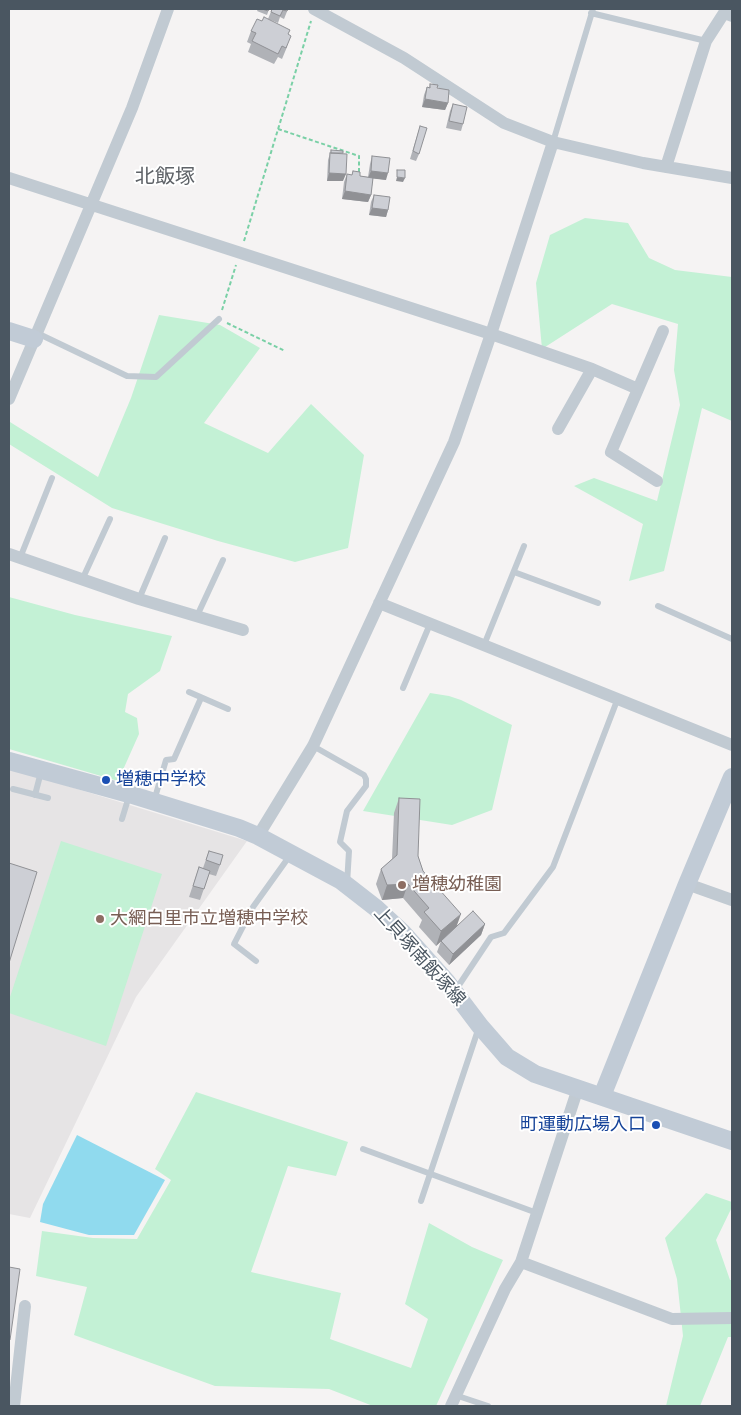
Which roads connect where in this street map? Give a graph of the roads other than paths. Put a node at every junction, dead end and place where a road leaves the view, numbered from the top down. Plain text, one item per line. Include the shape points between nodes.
1 (168, 9) edge
2 (314, 9) edge
3 (592, 11) edge
4 (732, 16) edge
5 (706, 41) junction
6 (553, 142) junction
7 (666, 167) junction
8 (9, 178) edge
9 (732, 178) edge
10 (92, 205) junction
11 (220, 319) road end
12 (9, 330) edge
13 (663, 331) dead end
14 (491, 334) junction
15 (36, 336) junction
16 (592, 369) junction
17 (638, 390) junction
18 (9, 399) edge
19 (558, 428) dead end
20 (52, 478) dead end
21 (658, 481) dead end
22 (110, 519) dead end
23 (165, 538) dead end
24 (524, 546) dead end
25 (14, 556) edge
26 (223, 560) dead end
27 (514, 572) junction
28 (82, 580) junction
29 (139, 599) junction
30 (379, 603) junction
31 (598, 603) dead end
32 (658, 606) dead end
33 (197, 616) junction
34 (430, 624) junction
35 (243, 630) dead end
36 (732, 639) edge
37 (484, 645) junction
38 (403, 688) dead end
39 (189, 692) dead end
40 (201, 698) junction
41 (618, 698) junction
42 (228, 708) dead end
43 (732, 745) edge
44 (313, 746) junction
45 (9, 761) edge
46 (42, 770) junction
47 (732, 777) edge
48 (13, 789) dead end
49 (129, 794) junction
50 (35, 795) junction
51 (48, 798) dead end
52 (154, 802) junction
53 (122, 819) dead end
54 (258, 836) junction
55 (291, 854) junction
56 (687, 884) junction
57 (347, 885) junction
58 (732, 900) edge
59 (256, 961) dead end
60 (454, 992) junction
61 (480, 1026) junction
62 (578, 1088) junction
63 (602, 1096) junction
64 (732, 1141) edge
65 (363, 1149) dead end
66 (430, 1173) junction
67 (421, 1201) dead end
68 (537, 1213) junction
69 (521, 1262) junction
70 (25, 1306) dead end
71 (732, 1318) edge
72 (453, 1401) edge
73 (14, 1406) edge
74 (488, 1406) edge

1 - 10 street
2 - 6 street via 404,58 504,123
3 - 5 lane
3 - 6 lane
4 - 5 street via 724,13
5 - 7 street
6 - 7 street
6 - 14 street
7 - 9 street
8 - 10 street
10 - 14 street
10 - 15 street
11 - 15 lane via 156,377 127,376
12 - 15 street
13 - 17 street
14 - 16 street
14 - 30 street via 454,442
15 - 18 street
16 - 17 street
16 - 19 street
17 - 21 street via 611,452
20 - 25 lane
22 - 28 lane
23 - 29 lane
24 - 27 lane
25 - 28 street
26 - 33 lane
27 - 31 lane
27 - 37 lane
28 - 29 street
29 - 33 street
30 - 34 street
30 - 44 street
32 - 36 lane
33 - 35 street
34 - 37 street
34 - 38 lane
37 - 41 street
39 - 40 lane
40 - 42 lane
40 - 52 lane via 174,760 166,760
41 - 43 street
41 - 60 lane via 553,866 504,933 490,937
44 - 54 street
44 - 57 lane via 366,779 366,786 347,811 340,842 349,851
45 - 46 street, 上貝塚南飯塚線
46 - 49 street, 上貝塚南飯塚線
46 - 50 lane
47 - 56 street
48 - 50 lane
49 - 52 street, 上貝塚南飯塚線
49 - 53 lane
50 - 51 lane
52 - 54 street, 上貝塚南飯塚線
54 - 55 street, 上貝塚南飯塚線
55 - 57 street, 上貝塚南飯塚線
55 - 59 lane via 253,907 234,944
56 - 58 street
56 - 63 street
57 - 60 street, 上貝塚南飯塚線 via 402,932
60 - 61 street, 上貝塚南飯塚線
61 - 62 street, 上貝塚南飯塚線 via 508,1056 535,1074
61 - 66 lane
62 - 63 street, 上貝塚南飯塚線
62 - 68 street
63 - 64 street, 上貝塚南飯塚線
65 - 66 lane
66 - 67 lane
66 - 68 lane
68 - 69 street
69 - 71 street via 672,1319
69 - 72 street via 505,1289
70 - 73 street
72 - 74 lane

